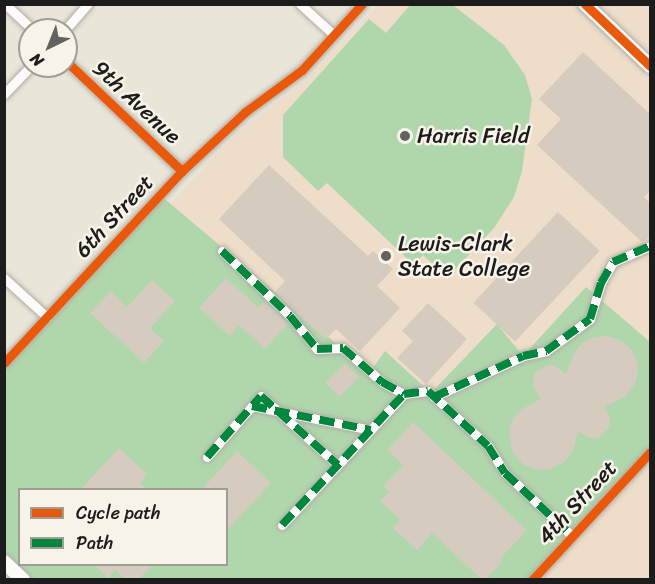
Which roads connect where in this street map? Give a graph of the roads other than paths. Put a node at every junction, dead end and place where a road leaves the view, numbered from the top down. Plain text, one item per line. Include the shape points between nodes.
1 (5, 4) edge
2 (88, 4) edge
3 (300, 4) edge
4 (362, 4) edge
5 (585, 4) edge
6 (20, 18) edge
7 (76, 18) edge
8 (334, 35) junction
9 (651, 66) edge
10 (78, 72) edge
11 (19, 78) edge
12 (4, 94) edge
13 (182, 171) junction
14 (651, 246) edge
15 (222, 250) dead end
16 (4, 278) edge
17 (47, 317) junction
18 (4, 363) edge
19 (404, 394) junction
20 (434, 397) junction
21 (277, 410) junction
22 (371, 430) junction
23 (651, 452) edge
24 (207, 457) dead end
25 (338, 465) junction
26 (282, 525) dead end
27 (572, 536) junction
28 (4, 562) edge
29 (23, 579) edge
30 (532, 579) edge

1 - 6 street
2 - 7 street
3 - 8 street
4 - 8 street, 6th Street
5 - 9 street
8 - 13 street, 6th Street via 302,70 245,112
10 - 13 street, 9th Avenue
11 - 12 street
13 - 17 street, 6th Street
14 - 20 street via 613,262 590,319 546,351 522,356
15 - 19 street via 275,300 317,349 343,348 382,382
16 - 17 street
17 - 18 street, 6th Street
19 - 20 street via 428,391
19 - 22 street
20 - 27 street via 488,446 505,473
21 - 22 street
21 - 24 street via 261,396
21 - 25 street
22 - 25 street
23 - 27 street, 4th Street
25 - 26 street
27 - 30 street, 4th Street
28 - 29 street

